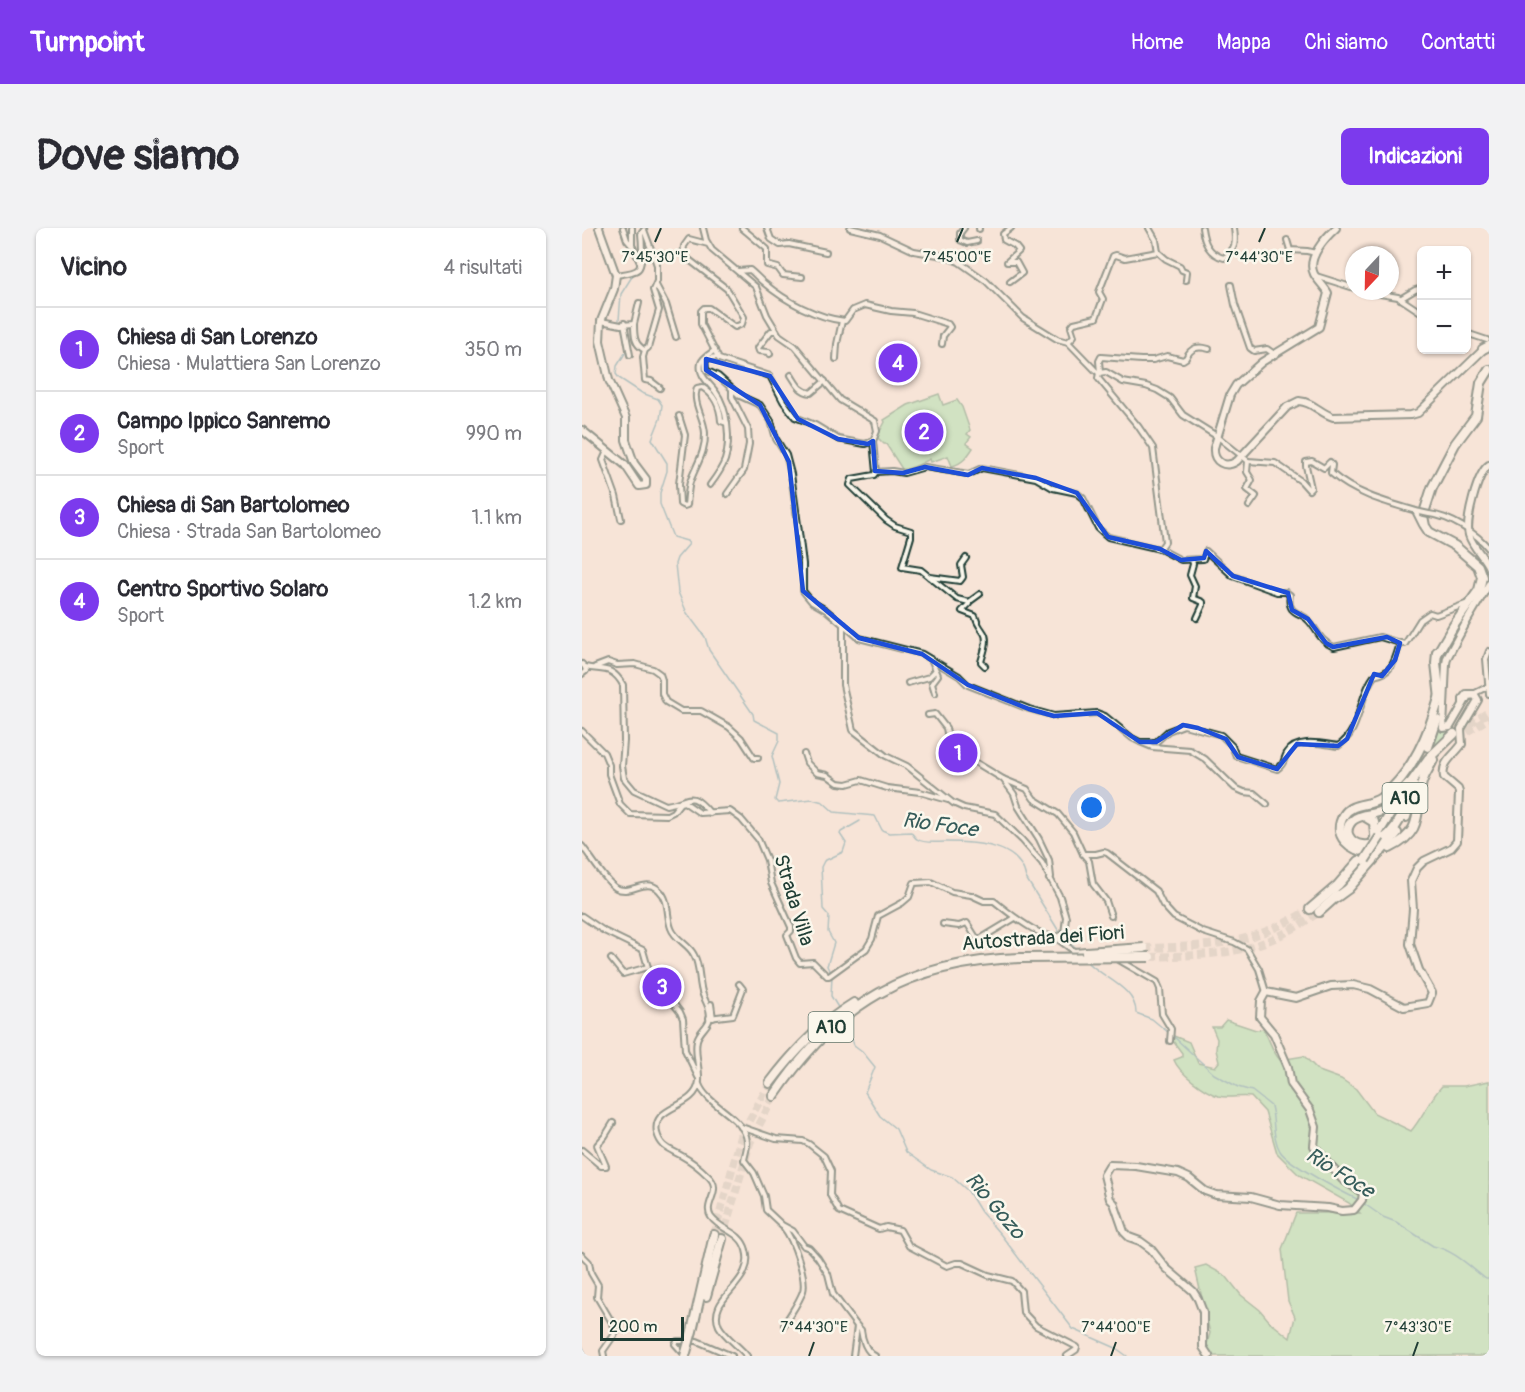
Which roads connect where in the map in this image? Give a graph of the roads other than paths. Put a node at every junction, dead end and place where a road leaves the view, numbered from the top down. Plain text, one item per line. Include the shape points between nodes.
1 (599, 228) edge
2 (623, 228) edge
3 (632, 228) edge
4 (703, 228) edge
5 (742, 228) edge
6 (768, 228) edge
7 (850, 228) edge
8 (964, 228) edge
9 (1011, 228) edge
10 (1149, 228) edge
11 (1202, 228) edge
12 (1234, 228) edge
13 (1336, 228) edge
14 (644, 229) edge
15 (1287, 240) dead end
16 (977, 242) dead end
17 (708, 244) junction
18 (632, 245) junction
19 (826, 252) dead end
20 (1158, 252) junction
21 (1316, 254) junction
22 (640, 263) junction
23 (737, 271) junction
24 (616, 275) junction
25 (1316, 276) junction
26 (802, 277) dead end
27 (1186, 280) dead end
28 (1010, 282) dead end
29 (656, 285) junction
30 (1231, 285) dead end
31 (1345, 285) edge
32 (1417, 289) edge
33 (1400, 298) joint
34 (639, 303) dead end
35 (1417, 310) edge
36 (602, 320) junction
37 (842, 321) junction
38 (624, 323) junction
39 (634, 324) junction
40 (776, 331) junction
41 (1471, 335) edge
42 (676, 337) dead end
43 (1068, 342) junction
44 (942, 344) dead end
45 (1487, 345) edge
46 (1209, 349) dead end
47 (645, 350) junction
48 (715, 350) junction
49 (770, 354) dead end
50 (1274, 354) junction
51 (630, 355) dead end
52 (717, 357) junction
53 (836, 359) dead end
54 (1489, 370) edge
55 (1100, 373) junction
56 (791, 375) dead end
57 (825, 381) junction
58 (660, 388) dead end
59 (732, 389) junction
60 (738, 394) junction
61 (737, 405) junction
62 (679, 416) dead end
63 (727, 423) junction
64 (582, 430) edge
65 (1218, 437) junction
66 (873, 441) junction
67 (607, 451) junction
68 (1242, 456) junction
69 (1248, 461) junction
70 (1489, 465) edge
71 (876, 472) junction
72 (710, 484) dead end
73 (728, 494) dead end
74 (1249, 506) dead end
75 (1414, 510) junction
76 (621, 519) dead end
77 (1468, 532) junction
78 (1160, 549) junction
79 (1489, 549) edge
80 (966, 558) dead end
81 (1192, 560) junction
82 (1489, 568) edge
83 (929, 576) junction
84 (1489, 584) edge
85 (980, 594) dead end
86 (969, 602) junction
87 (1472, 604) junction
88 (1197, 618) dead end
89 (843, 624) junction
90 (1400, 643) junction
91 (1489, 653) edge
92 (932, 660) junction
93 (584, 665) edge
94 (985, 666) dead end
95 (593, 668) junction
96 (935, 671) junction
97 (582, 674) edge
98 (908, 683) dead end
99 (1487, 687) junction
100 (935, 693) dead end
101 (1489, 694) edge
102 (1440, 695) junction
103 (1462, 705) junction
104 (928, 715) dead end
105 (1438, 715) junction
106 (582, 731) edge
107 (1140, 742) junction
108 (1428, 747) tunnel mouth
109 (804, 754) dead end
110 (758, 758) dead end
111 (1433, 760) junction
112 (1417, 763) dead end
113 (1003, 779) junction
114 (1409, 784) junction
115 (1412, 796) dead end
116 (949, 800) junction
117 (681, 801) junction
118 (1267, 804) dead end
119 (1404, 809) dead end
120 (710, 813) junction
121 (1364, 816) junction
122 (1377, 838) junction
123 (582, 846) edge
124 (1390, 848) dead end
125 (1372, 849) junction
126 (1083, 854) junction
127 (1362, 861) junction
128 (1049, 879) junction
129 (1337, 897) junction
130 (1310, 909) tunnel mouth
131 (1319, 912) tunnel mouth
132 (582, 916) edge
133 (1111, 916) dead end
134 (1015, 918) junction
135 (943, 924) dead end
136 (1060, 936) junction
137 (1144, 948) tunnel mouth
138 (1021, 956) junction
139 (1150, 957) tunnel mouth
140 (611, 959) dead end
141 (648, 967) junction
142 (905, 979) junction
143 (739, 984) dead end
144 (1266, 992) junction
145 (711, 1004) dead end
146 (711, 1018) junction
147 (1170, 1041) dead end
148 (698, 1082) junction
149 (770, 1083) tunnel mouth
150 (774, 1096) tunnel mouth
151 (613, 1122) dead end
152 (740, 1127) junction
153 (582, 1150) edge
154 (782, 1225) junction
155 (714, 1235) tunnel mouth
156 (722, 1239) tunnel mouth
157 (582, 1256) edge
158 (784, 1325) dead end
159 (857, 1326) junction
160 (694, 1332) junction
161 (604, 1356) edge
162 (687, 1356) edge
163 (732, 1356) edge
164 (747, 1356) edge
165 (853, 1356) edge
166 (875, 1356) edge
167 (1067, 1356) edge
168 (1209, 1356) edge

1 - 24 main road
2 - 18 street
3 - 18 street
4 - 17 street
5 - 26 street via 767,249 766,264 784,276
6 - 19 street via 771,239 780,245
7 - 43 street via 959,262 986,281 1023,318
8 - 16 street via 960,241
9 - 28 street via 1003,234 1004,240 1019,251 1007,262 1016,261 1022,273
10 - 20 street
11 - 12 street via 1210,251 1224,258 1236,242
13 - 21 main road
14 - 22 street
14 - 29 street via 657,265
15 - 21 street via 1290,250
17 - 23 street
17 - 48 street via 689,239 681,256 727,289 744,315 742,324 735,327 709,308 702,309 700,321
18 - 22 street
20 - 27 street via 1187,272
20 - 43 street via 1127,258 1113,256 1099,292 1103,299 1096,318 1074,323 1074,336
21 - 25 main road via 1312,268
22 - 24 street via 637,271
23 - 37 street via 750,270 792,302
23 - 40 street via 756,287
24 - 36 main road
25 - 31 street
25 - 50 main road via 1328,293 1319,327
29 - 42 street
29 - 47 street via 653,290 659,313 650,346
30 - 50 street via 1250,348 1267,349
32 - 33 street
33 - 35 street
34 - 39 street
36 - 38 street
36 - 67 main road via 599,333 607,375 626,418 626,440 634,463 646,485 639,486 625,465
37 - 44 street via 866,305 913,313 950,325
37 - 53 street
38 - 39 street
38 - 51 street
39 - 47 street via 636,342
40 - 49 street via 771,331 758,348
40 - 57 street via 795,346
41 - 45 street
43 - 55 street
45 - 68 main road via 1415,414 1333,417 1299,401 1287,408
46 - 55 street via 1197,347 1183,360 1167,356 1153,360 1101,357
47 - 58 street via 645,380
48 - 52 street
48 - 63 street via 703,358 701,367 705,380 722,403
50 - 65 main road via 1232,389
52 - 59 street via 705,361 706,370
52 - 66 street via 770,376 795,417 838,439 865,444
54 - 87 highway via 1481,383 1476,416 1455,444 1432,488 1423,516 1429,532 1455,546 1480,569 1481,587
55 - 65 street via 1157,390 1170,398 1183,415
55 - 78 street via 1098,378 1153,448 1165,542
56 - 57 street via 804,392 811,393
57 - 66 street via 840,400 873,418 878,425
59 - 60 street
59 - 61 street
60 - 61 street
60 - 89 street via 760,405 789,462 803,564 802,591
61 - 73 street via 748,429 749,444 744,470
62 - 63 street via 685,435 679,487 680,504 684,506 704,445 697,388 711,393 721,421
63 - 72 street via 725,459
64 - 67 main road
65 - 68 street
65 - 68 main road via 1214,453 1220,464 1233,464
66 - 71 street
67 - 76 street via 603,460
68 - 69 street
69 - 74 street via 1247,472 1252,481 1247,489 1256,495
69 - 75 street via 1273,463 1309,490 1306,462 1324,468 1329,462 1332,473 1348,485 1378,500
70 - 77 main road via 1480,478
71 - 78 street via 904,473 925,467 969,474 982,468 1036,478 1053,488 1077,493 1108,537
71 - 83 street via 852,479 850,484 886,520 911,531 901,565
75 - 77 street, bridge via 1448,520
75 - 87 street via 1427,534 1451,547 1477,571 1478,585
77 - 79 street
77 - 82 main road
78 - 81 street via 1181,560
80 - 83 street via 961,565 960,581
81 - 88 street via 1192,595 1203,602
81 - 90 street via 1203,559 1206,551 1233,576 1286,592 1292,610 1308,619 1320,639 1330,646 1380,637
83 - 86 street via 957,599
84 - 87 main road
85 - 86 street
86 - 94 street via 962,611 975,616 984,633 981,662
87 - 90 street via 1427,615 1405,644
87 - 102 highway via 1450,623 1438,646
87 - 103 main road via 1446,664 1443,728 1450,728
89 - 92 street via 859,638
89 - 116 street via 843,686 853,730
90 - 107 street via 1387,672 1374,676 1352,731 1338,746 1297,744 1277,769 1236,756 1221,735 1184,725 1168,731 1156,742
91 - 99 street
92 - 96 street
92 - 107 street via 968,685 1029,709 1054,716 1101,714
93 - 95 street
93 - 97 street via 586,671
95 - 110 street via 608,662 653,669 660,674 666,702 681,711 701,711 729,727
95 - 117 street via 611,671 623,685 622,766 627,782 660,804
96 - 98 street via 929,677
96 - 100 street
99 - 101 street
99 - 103 street via 1466,693
102 - 105 highway
102 - 125 highway via 1407,771 1379,799 1352,808 1342,819 1341,834 1348,845 1366,852
103 - 144 main road via 1470,695 1478,698 1461,729 1461,747 1443,770 1444,777 1459,792 1458,841 1424,861 1411,881 1410,944 1432,993 1430,1001 1404,1007 1370,989 1347,985 1296,998
104 - 113 street via 939,718 949,743
105 - 108 highway
105 - 112 highway
106 - 117 street via 604,753 620,804 630,814 667,815
107 - 118 street via 1195,752 1235,788 1254,793
109 - 116 street via 817,773 838,783 861,780
111 - 114 highway, A10 via 1455,736 1428,759
111 - 122 highway, A10
111 - 124 highway via 1422,780 1420,809 1414,825 1404,839
113 - 126 street via 1027,789 1034,799 1058,814 1073,832
113 - 128 street via 1040,839 1049,860
114 - 121 highway via 1388,807
114 - 122 highway, A10
115 - 129 highway via 1396,835
116 - 128 street via 995,814 1032,851
117 - 120 street, Strada Villa via 700,813
117 - 120 street via 695,799
119 - 121 highway via 1387,837 1371,846 1356,843 1349,836 1352,821
120 - 134 street, Strada Villa via 730,811 758,839 790,927 787,935 796,958 800,963 813,962 831,975 866,949 878,916 909,897 914,883 931,882 952,892 994,901
121 - 122 highway via 1375,825
122 - 125 highway, A10, bridge
122 - 127 highway, A10, bridge
123 - 146 street via 616,888 649,885 662,894 672,931 697,960 700,986
125 - 127 highway, A10, bridge
126 - 133 street via 1089,861 1093,884
126 - 144 street via 1107,853 1156,891 1174,917 1247,949
127 - 129 highway, A10
127 - 130 highway, A10
128 - 136 street via 1066,917
129 - 131 highway, A10
132 - 141 street via 638,946 645,952
134 - 135 street via 980,939 967,923
134 - 136 street via 1038,931
136 - 147 street via 1074,951 1098,952 1154,979 1160,989 1162,1014 1172,1032
137 - 138 highway, Autostrada dei Fiori / A10, bridge
138 - 139 highway, Autostrada dei Fiori / A10, bridge
138 - 142 highway, Autostrada dei Fiori / A10 via 960,960
140 - 141 street via 623,974
141 - 148 street via 653,986 667,995 683,1020 685,1050
142 - 149 highway, Autostrada dei Fiori / A10 via 859,1000 821,1027
142 - 150 highway, Autostrada dei Fiori / A10 via 865,1001 826,1031
143 - 146 street via 743,989 733,1015
144 - 168 main road via 1260,1017 1274,1034 1291,1084 1312,1116 1316,1127 1314,1146 1342,1179 1363,1193 1354,1210 1342,1212 1216,1195 1178,1173 1115,1165 1104,1175 1124,1232 1151,1249 1198,1299 1203,1312 1203,1347
145 - 146 street
146 - 148 street via 697,1040
148 - 152 street
148 - 164 street via 687,1100 660,1116 656,1126 666,1149 712,1180 715,1189 709,1208 711,1217 737,1235 745,1246 747,1267 743,1278 718,1307 717,1318 721,1328
151 - 153 street via 597,1145 606,1166
152 - 154 street via 748,1142 744,1160 754,1173 766,1210
152 - 167 street via 776,1139 803,1141 820,1151 831,1171 831,1195 839,1211 879,1228 900,1230 909,1246 938,1263 962,1263 1012,1281 1021,1291 1023,1312 1036,1326 1077,1347
154 - 158 street via 791,1240 804,1283
154 - 159 street via 793,1231 818,1258 828,1274 833,1294
155 - 160 highway
156 - 160 highway
157 - 161 street via 589,1262 598,1286 597,1297 616,1331 603,1351
159 - 165 street
159 - 166 street
160 - 162 highway, bridge
162 - 163 street via 675,1344 677,1341 697,1341

